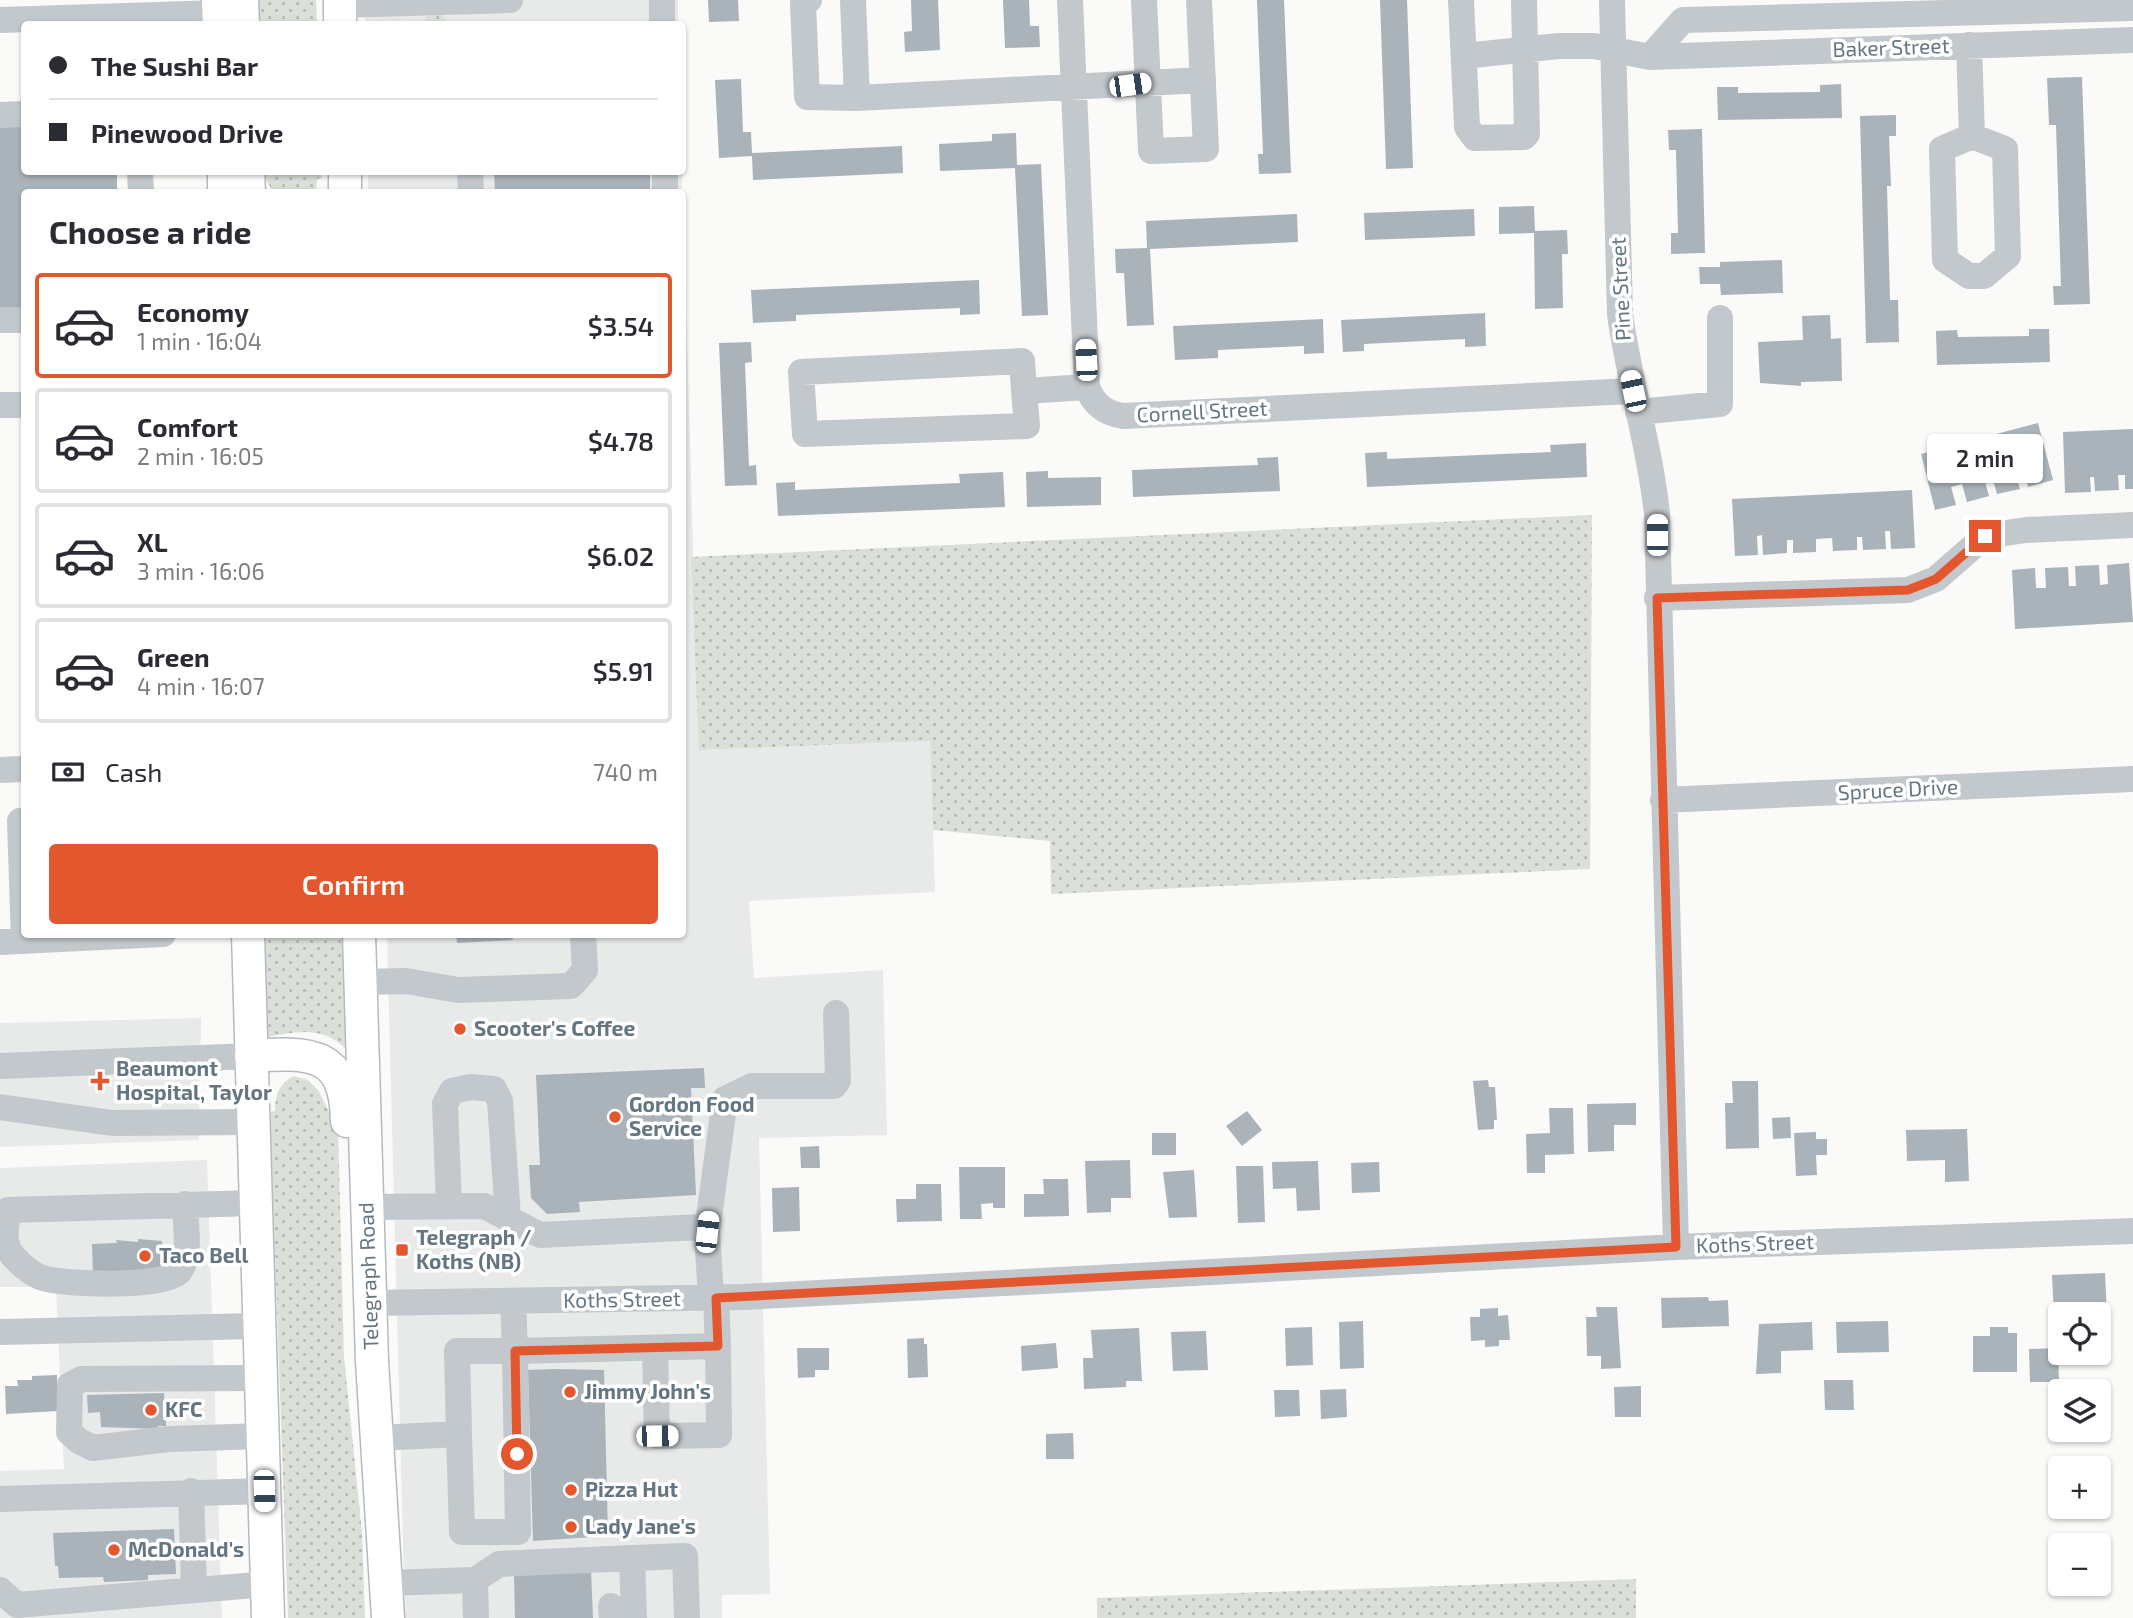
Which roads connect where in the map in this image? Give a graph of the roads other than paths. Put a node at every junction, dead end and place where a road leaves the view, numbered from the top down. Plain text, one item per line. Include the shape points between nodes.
1 (510, 0) edge
2 (662, 0) edge
3 (809, 0) edge
4 (853, 0) edge
5 (1070, 0) edge
6 (1144, 0) edge
7 (1199, 0) edge
8 (1461, 0) edge
9 (1524, 0) edge
10 (1612, 0) edge
11 (454, 7) edge
12 (2133, 8) edge
13 (340, 10) edge
14 (228, 12) edge
15 (0, 20) edge
16 (662, 21) edge
17 (2133, 40) edge
18 (1969, 45) junction
19 (1525, 49) junction
20 (1614, 49) junction
21 (1464, 55) junction
22 (1650, 57) junction
23 (1203, 80) junction
24 (1147, 82) junction
25 (1074, 89) junction
26 (857, 99) junction
27 (21, 114) edge
28 (0, 115) edge
29 (1972, 135) junction
30 (1720, 318) dead end
31 (0, 320) edge
32 (21, 320) edge
33 (1087, 387) junction
34 (1024, 391) junction
35 (1635, 402) junction
36 (0, 405) edge
37 (21, 405) edge
38 (2133, 525) edge
39 (1657, 598) junction
40 (0, 769) edge
41 (21, 769) edge
42 (2133, 779) edge
43 (1662, 800) junction
44 (21, 821) edge
45 (88, 938) edge
46 (248, 938) edge
47 (359, 938) edge
48 (583, 938) edge
49 (12, 942) edge
50 (360, 982) junction
51 (836, 1013) dead end
52 (251, 1056) junction
53 (0, 1066) edge
54 (0, 1107) edge
55 (254, 1122) junction
56 (256, 1203) junction
57 (184, 1204) junction
58 (449, 1206) junction
59 (367, 1208) junction
60 (508, 1218) junction
61 (2133, 1231) edge
62 (707, 1232) junction
63 (1676, 1247) junction
64 (714, 1298) junction
65 (513, 1301) junction
66 (370, 1303) junction
67 (258, 1326) junction
68 (0, 1332) edge
69 (718, 1346) junction
70 (655, 1348) junction
71 (515, 1351) junction
72 (260, 1378) junction
73 (459, 1434) junction
74 (262, 1436) junction
75 (377, 1438) junction
76 (191, 1491) junction
77 (264, 1491) junction
78 (381, 1494) junction
79 (0, 1499) edge
80 (632, 1558) junction
81 (475, 1580) junction
82 (386, 1583) junction
83 (267, 1584) junction
84 (194, 1589) junction
85 (0, 1590) edge
86 (619, 1614) edge
87 (268, 1618) edge
88 (388, 1618) edge
89 (477, 1618) edge
90 (687, 1618) edge

1 - 11 street
2 - 16 street
3 - 26 street via 803,4 807,97
4 - 26 street
5 - 25 street
6 - 24 street
7 - 23 street
8 - 21 street
9 - 19 street
10 - 20 street, Pine Street
11 - 13 street
12 - 22 street, Baker Street via 1683,20
14 - 15 street
17 - 18 street, Baker Street
18 - 22 street, Baker Street
18 - 29 street
19 - 20 street, Baker Street
19 - 21 street, Baker Street
19 - 21 street via 1529,128 1524,137 1475,138 1471,133
20 - 22 street, Baker Street
20 - 35 street, Pine Street via 1620,314
23 - 24 street
23 - 24 street via 1206,149 1151,151
24 - 25 street
25 - 26 street
25 - 33 street
27 - 28 street
29 - 29 street via 2005,149 2008,256 1984,276 1969,276 1945,260 1942,149
30 - 35 street, Cornell Street via 1720,404
31 - 32 street
33 - 34 street
33 - 35 street, Cornell Street via 1096,405 1123,416
34 - 34 street via 1022,361 801,372 806,434 1027,426
35 - 39 street, Pine Street via 1657,505
36 - 37 street
38 - 39 street via 1985,536 1936,579 1908,590
39 - 43 street, Pine Street
40 - 41 street
42 - 43 street, Spruce Drive
43 - 63 street, Pine Street
44 - 49 street
45 - 49 street
46 - 52 main road
47 - 50 main road, Telegraph Road
48 - 50 street via 585,970 571,986 458,990 406,981
50 - 59 main road, Telegraph Road
51 - 62 street via 838,1081 834,1086 752,1086 724,1099
52 - 53 street
52 - 55 main road
52 - 78 main road via 301,1053 317,1057 338,1075 347,1098 360,1441
54 - 55 street via 112,1123
55 - 56 main road
56 - 57 street
56 - 67 main road
57 - 57 street via 8,1210 5,1238 9,1251 40,1278 72,1283 161,1281 177,1275 185,1263
58 - 59 street
58 - 60 street via 484,1206
58 - 60 street via 445,1104 452,1090 494,1090 500,1101
59 - 66 main road, Telegraph Road
60 - 62 street via 540,1235 701,1227
61 - 63 street, Koths Street
62 - 64 street
63 - 64 street, Koths Street
64 - 65 street, Koths Street
64 - 69 street
65 - 66 street, Koths Street
65 - 71 street
66 - 75 main road, Telegraph Road
67 - 68 street
67 - 72 main road
69 - 70 street
69 - 70 street via 719,1435 657,1436
70 - 71 street
71 - 73 street via 457,1351
71 - 73 street via 518,1532 462,1532
72 - 74 main road
72 - 74 street via 82,1379 70,1385 69,1432 93,1448 169,1439
73 - 75 street
74 - 77 main road
75 - 78 main road, Telegraph Road
76 - 77 street
76 - 79 street
76 - 84 street
77 - 83 main road
78 - 82 main road, Telegraph Road
80 - 81 street via 499,1564
80 - 86 street
80 - 90 street via 685,1556
81 - 82 street
81 - 89 street
82 - 88 main road, Telegraph Road
83 - 84 street
83 - 87 main road
84 - 85 street via 17,1605

